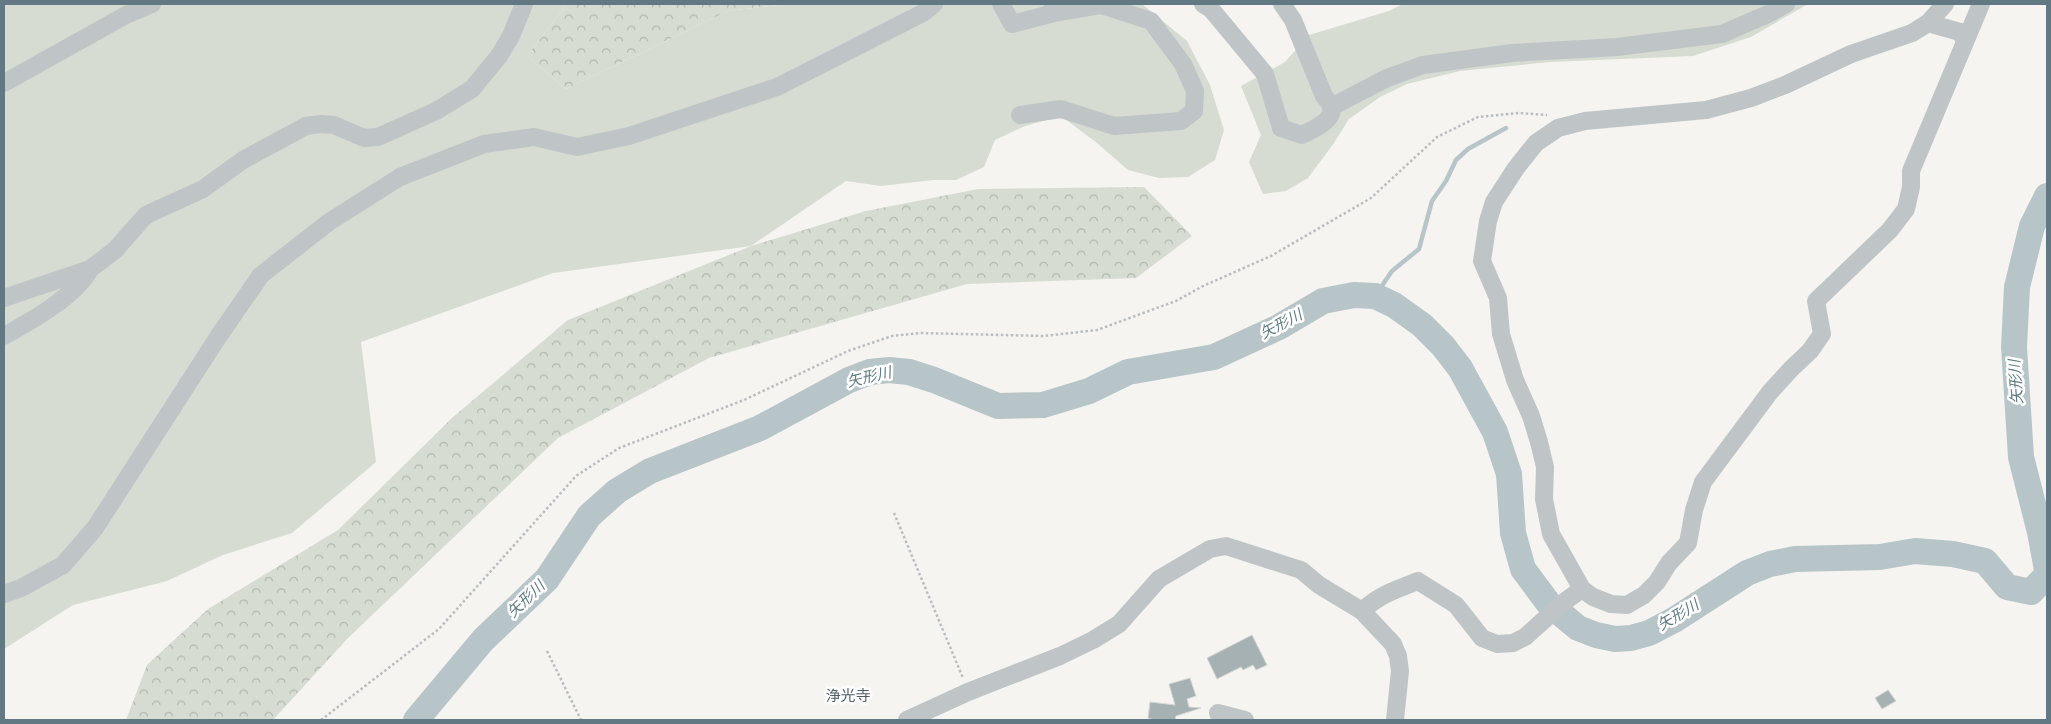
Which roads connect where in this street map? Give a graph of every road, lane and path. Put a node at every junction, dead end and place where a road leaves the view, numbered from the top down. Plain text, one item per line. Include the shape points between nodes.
1 (152, 4) edge
2 (524, 4) edge
3 (934, 4) edge
4 (1001, 4) edge
5 (1203, 4) edge
6 (1282, 4) edge
7 (1786, 4) edge
8 (1945, 4) edge
9 (1981, 4) edge
10 (1053, 8) edge
11 (1928, 23) junction
12 (1965, 41) junction
13 (4, 83) edge
14 (1331, 107) junction
15 (1020, 115) dead end
16 (1558, 128) junction
17 (90, 269) junction
18 (4, 298) edge
19 (4, 336) edge
20 (894, 513) dead end
21 (1582, 589) junction
22 (4, 594) edge
23 (1362, 611) junction
24 (547, 651) dead end
25 (968, 692) junction
26 (1218, 713) dead end
27 (321, 720) edge
28 (581, 720) edge
29 (907, 720) edge
30 (1245, 720) edge
31 (1395, 720) edge

1 - 13 street via 126,15
2 - 17 street via 499,56 472,89 436,111 378,137 364,138 334,125 306,126 243,160 203,189 146,216 114,250
3 - 22 street via 923,14 777,87 629,136 577,147 534,137 484,144 400,177 329,222 261,275 95,528 63,565
4 - 10 street via 1012,24
5 - 14 street via 1211,9 1265,74 1281,128 1302,135 1327,120
6 - 14 street via 1293,20
7 - 14 street via 1722,34 1617,47 1512,53 1423,65 1387,78
8 - 11 street
9 - 12 street
10 - 15 street via 1100,5 1151,21 1182,64 1196,91 1194,111 1181,121 1114,126 1061,109
11 - 12 street via 1960,32
11 - 16 street via 1751,98 1706,110 1585,121
12 - 21 street via 1911,170 1906,209 1890,230 1816,301 1822,334 1770,392 1703,482 1688,542 1669,562 1657,582 1627,605 1611,604
16 - 21 street via 1536,143 1494,202 1482,261 1498,298 1501,334 1515,380 1539,442 1551,534
16 - 27 path via 1547,115 1518,113 1478,117 1438,137 1371,198 1271,256 1203,286 1176,302 1097,330 1044,336 920,332 892,336 848,351 744,400 620,448 576,476 439,629
17 - 18 street
17 - 19 street via 84,280 40,316
20 - 25 path
21 - 23 street via 1525,637 1513,643 1497,644 1482,638 1456,605 1418,581 1389,591
23 - 25 street via 1319,586 1300,570 1226,546 1210,549 1158,579 1119,624 1093,640
23 - 31 street via 1393,644 1398,656 1400,671
24 - 28 path
25 - 29 street
26 - 30 street

